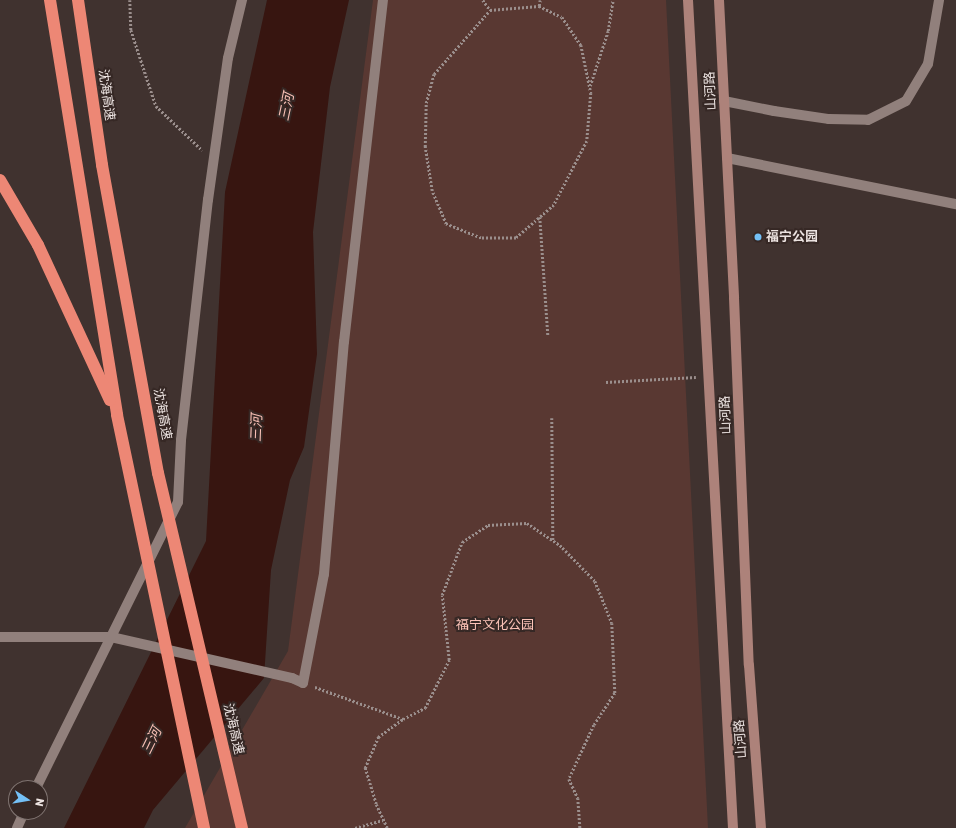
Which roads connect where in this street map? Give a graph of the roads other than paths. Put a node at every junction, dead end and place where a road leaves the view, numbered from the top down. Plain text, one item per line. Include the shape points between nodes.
1 (50, 0) edge
2 (78, 0) edge
3 (242, 0) edge
4 (383, 0) edge
5 (688, 0) edge
6 (719, 0) edge
7 (939, 0) edge
8 (724, 101) junction
9 (727, 158) junction
10 (0, 180) edge
11 (956, 204) edge
12 (116, 415) junction
13 (0, 637) edge
14 (110, 637) junction
15 (40, 780) edge
16 (204, 828) edge
17 (242, 828) edge
18 (733, 828) edge
19 (762, 828) edge

1 - 12 highway
2 - 17 highway, 沈海高速 via 104,172 158,472
3 - 14 street via 228,58 213,161 180,440 178,502
4 - 14 street via 344,342 324,574 303,683 292,678
5 - 18 main road
6 - 8 main road, 山河路
7 - 8 street via 928,64 906,101 868,120 828,119
8 - 9 main road, 山河路
9 - 11 street
9 - 19 main road, 山河路 via 749,665
10 - 12 highway via 38,245
12 - 16 highway
13 - 14 street
14 - 15 street

